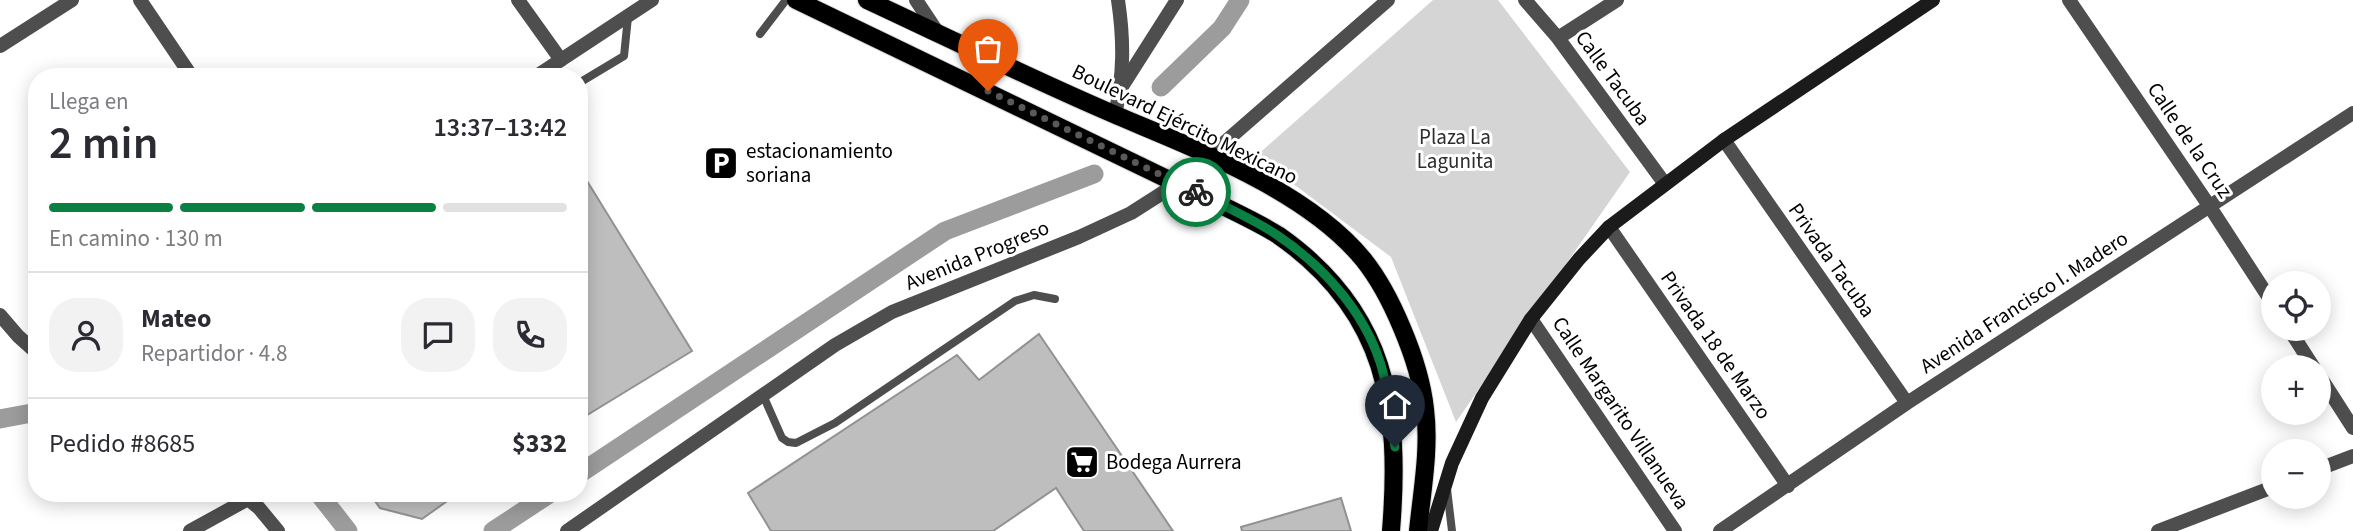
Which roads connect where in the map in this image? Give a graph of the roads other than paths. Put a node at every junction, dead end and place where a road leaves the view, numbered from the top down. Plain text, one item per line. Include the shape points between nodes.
1 (72, 0) edge
2 (141, 0) edge
3 (518, 0) edge
4 (652, 0) edge
5 (786, 0) edge
6 (796, 0) edge
7 (867, 0) edge
8 (916, 0) edge
9 (1118, 0) edge
10 (1177, 0) edge
11 (1388, 0) edge
12 (1525, 0) edge
13 (1617, 0) edge
14 (1933, 0) edge
15 (2069, 0) edge
16 (628, 16) junction
17 (938, 33) junction
18 (760, 34) dead end
19 (1558, 38) junction
20 (0, 46) edge
21 (561, 60) junction
22 (186, 68) edge
23 (549, 68) edge
24 (588, 78) edge
25 (1121, 88) junction
26 (2353, 113) edge
27 (1120, 117) junction
28 (1724, 140) junction
29 (1209, 156) junction
30 (1172, 180) junction
31 (1665, 184) junction
32 (2210, 206) junction
33 (1609, 227) junction
34 (2261, 285) edge
35 (1055, 299) dead end
36 (0, 315) edge
37 (1531, 319) junction
38 (28, 345) edge
39 (763, 394) junction
40 (2331, 394) edge
41 (1907, 403) junction
42 (2353, 428) edge
43 (2353, 456) edge
44 (2331, 464) edge
45 (1446, 481) junction
46 (1788, 486) junction
47 (2261, 491) edge
48 (242, 502) edge
49 (251, 502) edge
50 (190, 531) edge
51 (278, 531) edge
52 (566, 531) edge
53 (1391, 531) edge
54 (1418, 531) edge
55 (1432, 531) edge
56 (1452, 531) edge
57 (1675, 531) edge
58 (1720, 531) edge
59 (2158, 531) edge

1 - 20 street
2 - 22 street
3 - 21 street
4 - 16 street
5 - 18 lane
6 - 30 main road
7 - 17 main road, Boulevard Ejército Mexicano
8 - 17 street
9 - 25 street
10 - 25 street
11 - 29 street, Avenida Progreso
12 - 19 street, Calle Tacuba
13 - 19 street
14 - 28 main road
15 - 32 street, Calle de la Cruz
16 - 21 street
16 - 24 lane via 624,56
17 - 27 main road, Boulevard Ejército Mexicano
19 - 31 street, Calle Tacuba
21 - 23 street
25 - 27 street
26 - 32 street, Avenida Francisco I. Madero
27 - 29 main road, Boulevard Ejército Mexicano
28 - 31 main road
28 - 41 street, Privada Tacuba
29 - 30 street, Avenida Progreso
29 - 54 main road, Boulevard Ejército Mexicano via 1318,216 1343,238 1381,285 1409,344 1425,410
30 - 39 street, Avenida Progreso via 1131,213 892,312
30 - 53 main road via 1290,244 1335,286 1363,324 1389,400 1395,447
31 - 33 main road
32 - 34 street, Calle de la Cruz
32 - 41 street, Avenida Francisco I. Madero
33 - 37 main road
33 - 46 street, Privada 18 de Marzo
35 - 39 lane via 1034,295 1015,301 835,423 796,443 782,438
36 - 38 street
37 - 45 main road via 1482,398
37 - 57 street, Calle Margarito Villanueva
39 - 52 street, Avenida Progreso
40 - 42 street
41 - 46 street, Avenida Francisco I. Madero
43 - 44 street
45 - 55 main road
45 - 56 lane
46 - 58 street, Avenida Francisco I. Madero
47 - 59 street
48 - 50 street
49 - 51 street

